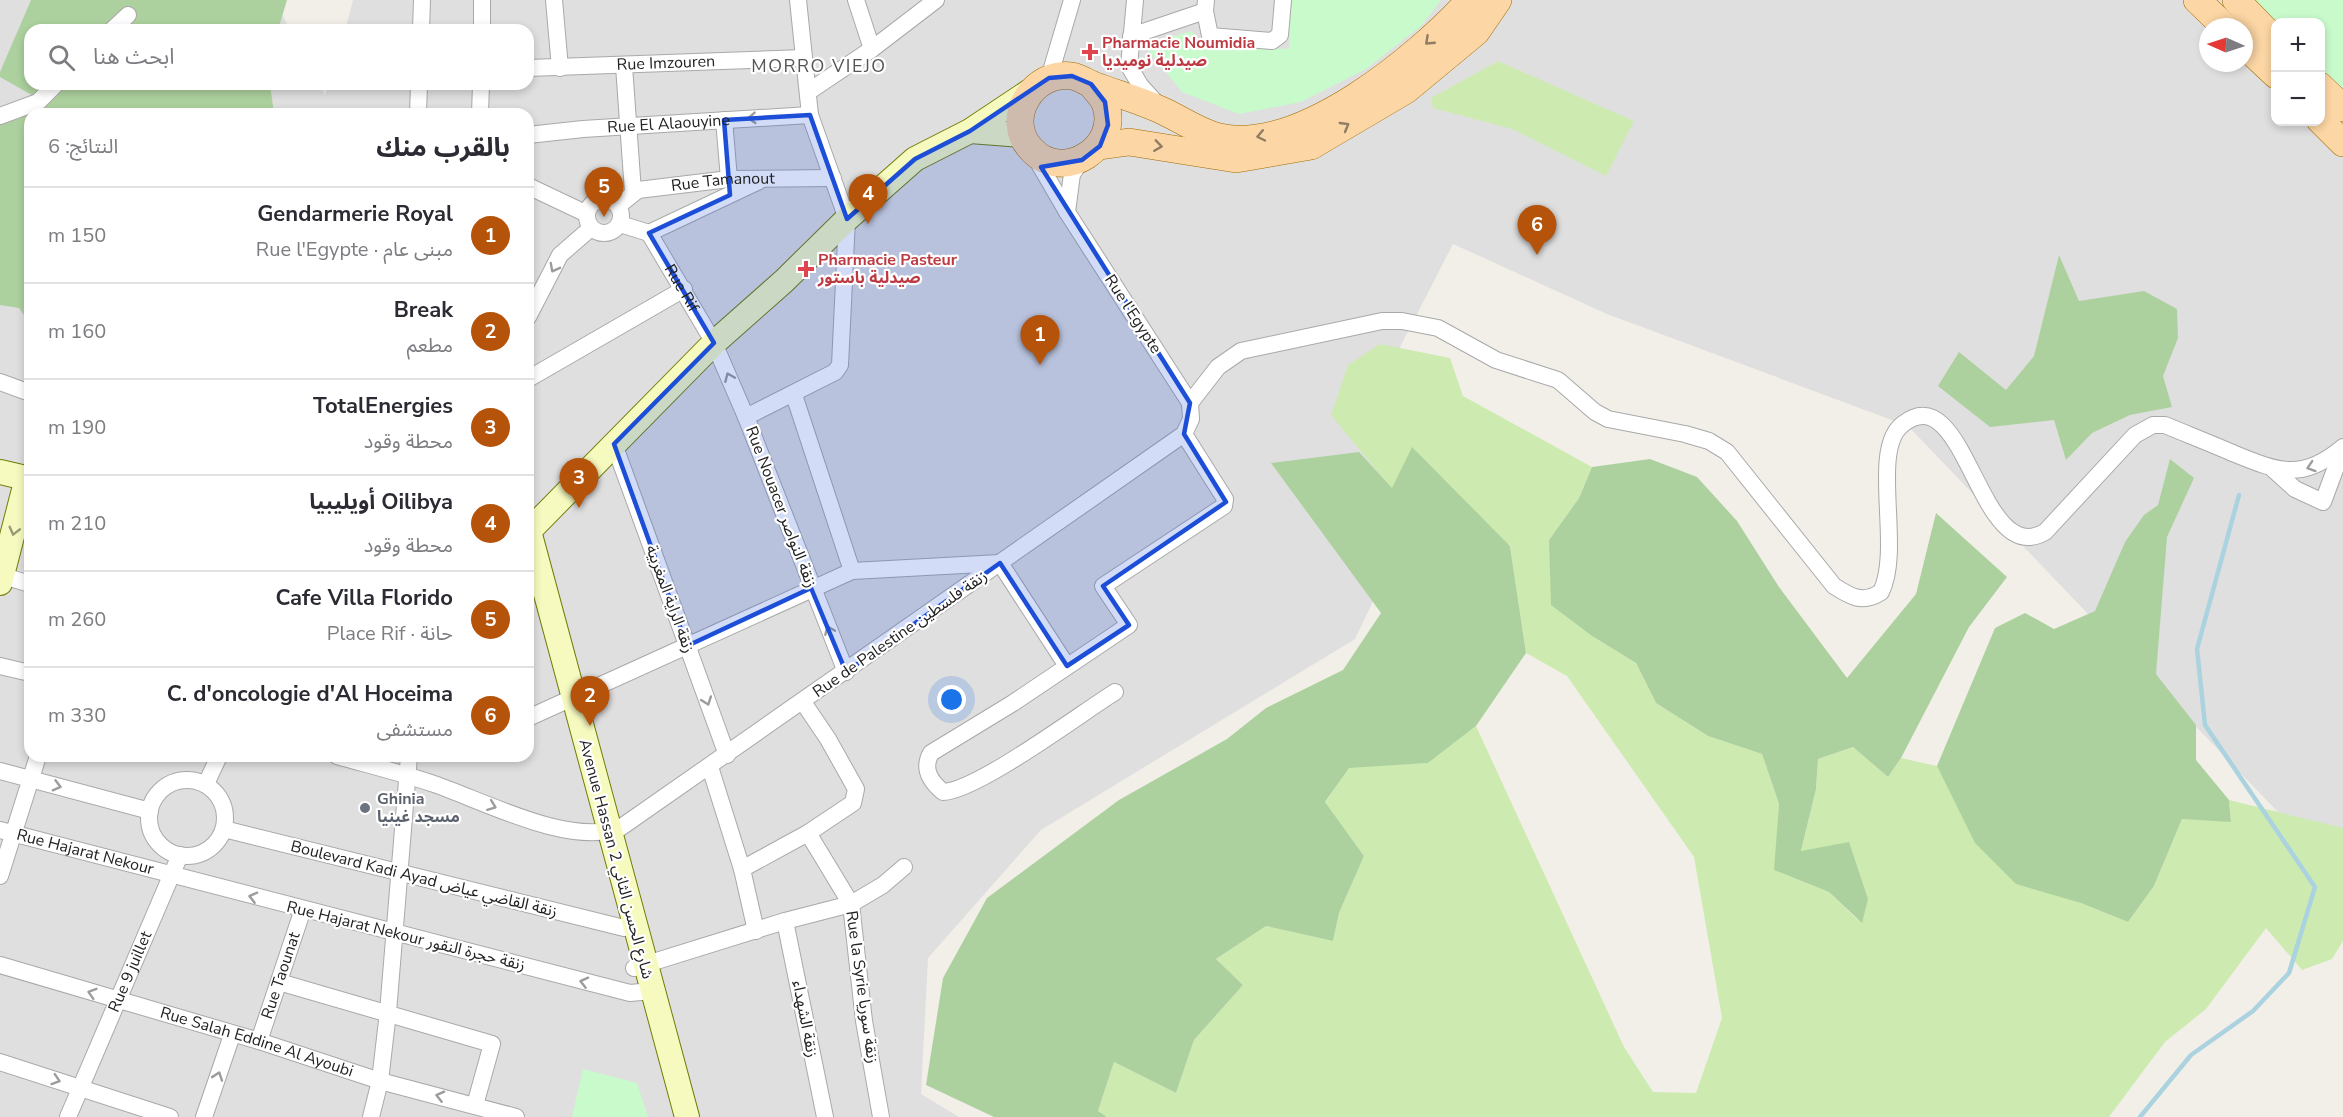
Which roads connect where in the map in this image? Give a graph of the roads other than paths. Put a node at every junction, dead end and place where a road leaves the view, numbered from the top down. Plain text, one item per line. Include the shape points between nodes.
1 (422, 0) edge
2 (482, 0) edge
3 (554, 0) edge
4 (798, 0) edge
5 (856, 0) edge
6 (936, 0) edge
7 (1072, 0) edge
8 (1135, 0) edge
9 (1283, 0) edge
10 (1470, 0) edge
11 (1498, 0) edge
12 (2197, 0) edge
13 (2236, 0) edge
14 (1206, 5) edge
15 (915, 8) edge
16 (128, 15) dead end
17 (2216, 18) edge
18 (118, 24) edge
19 (421, 24) edge
20 (482, 24) edge
21 (1131, 36) junction
22 (2271, 36) edge
23 (872, 49) junction
24 (2253, 53) edge
25 (804, 58) junction
26 (624, 66) junction
27 (534, 68) edge
28 (560, 68) junction
29 (2273, 72) edge
30 (1040, 84) junction
31 (1091, 84) junction
32 (50, 90) edge
33 (419, 90) edge
34 (481, 90) edge
35 (2325, 91) edge
36 (808, 92) junction
37 (418, 108) edge
38 (480, 108) edge
39 (2343, 108) edge
40 (1163, 111) junction
41 (810, 115) junction
42 (0, 116) edge
43 (724, 120) junction
44 (2325, 125) edge
45 (628, 126) junction
46 (970, 131) junction
47 (534, 134) edge
48 (1027, 142) junction
49 (2343, 143) edge
50 (1091, 153) junction
51 (832, 178) junction
52 (729, 179) junction
53 (763, 179) junction
54 (534, 189) edge
55 (633, 192) junction
56 (618, 206) junction
57 (1067, 212) junction
58 (847, 219) junction
59 (589, 221) junction
60 (620, 224) junction
61 (649, 233) junction
62 (684, 290) junction
63 (534, 305) edge
64 (714, 343) junction
65 (534, 376) edge
66 (0, 382) edge
67 (24, 391) edge
68 (794, 395) junction
69 (746, 417) junction
70 (1188, 419) junction
71 (614, 444) junction
72 (2343, 448) edge
73 (2274, 470) junction
74 (0, 472) edge
75 (24, 475) edge
76 (24, 494) edge
77 (534, 526) edge
78 (534, 553) edge
79 (1000, 563) junction
80 (852, 571) junction
81 (1, 578) edge
82 (24, 583) edge
83 (811, 588) junction
84 (534, 589) edge
85 (687, 646) junction
86 (0, 666) edge
87 (1067, 666) junction
88 (24, 672) edge
89 (846, 672) junction
90 (1114, 692) dead end
91 (568, 701) junction
92 (803, 702) junction
93 (534, 715) edge
94 (727, 755) junction
95 (36, 762) edge
96 (216, 762) edge
97 (359, 762) edge
98 (409, 762) edge
99 (710, 767) junction
100 (0, 771) edge
101 (408, 775) junction
102 (30, 778) junction
103 (206, 784) junction
104 (150, 811) junction
105 (224, 829) junction
106 (7, 832) edge
107 (604, 833) junction
108 (808, 833) junction
109 (180, 855) junction
110 (904, 867) dead end
111 (742, 869) junction
112 (400, 874) junction
113 (0, 876) edge
114 (171, 876) junction
115 (851, 904) junction
116 (303, 909) junction
117 (785, 921) junction
118 (624, 928) junction
119 (756, 931) junction
120 (396, 934) junction
121 (0, 965) edge
122 (639, 967) junction
123 (279, 982) junction
124 (647, 993) junction
125 (119, 1001) junction
126 (388, 1012) junction
127 (232, 1035) junction
128 (259, 1041) junction
129 (0, 1062) edge
130 (380, 1081) junction
131 (81, 1088) junction
132 (475, 1105) junction
133 (68, 1117) edge
134 (170, 1117) edge
135 (204, 1117) edge
136 (371, 1117) edge
137 (516, 1117) edge
138 (677, 1117) edge
139 (687, 1117) edge
140 (825, 1117) edge
141 (881, 1117) edge

1 - 19 street
2 - 20 street
3 - 28 street
4 - 25 street
5 - 23 street
6 - 15 street
7 - 30 street
8 - 21 street
9 - 14 street via 1280,35 1272,41 1215,38 1207,31
10 -> 40 main road via 1411,58 1366,91 1285,130 1247,138 1217,136
50 -> 11 main road via 1129,142 1236,159 1311,146 1406,90 1476,32
12 - 17 main road
13 - 22 main road
14 - 21 street
15 - 23 street
16 - 18 street
21 - 40 street via 1129,66
23 - 36 street
24 - 29 main road
25 - 26 street, Rue Imzouren
25 - 36 street
26 - 28 street, Rue Imzouren
26 - 45 street
27 - 28 street, Rue Imzouren
30 - 31 main road via 1072,76
30 - 46 street
30 - 48 main road via 1020,112
31 - 40 main road
31 - 50 main road via 1105,102 1108,125
32 - 42 street via 38,102
33 - 37 street
34 - 38 street
35 - 39 main road
36 - 41 street
41 -> 43 street, Rue El Alaouyine
41 - 51 street
43 - 45 street, Rue El Alaouyine
43 - 52 street
44 - 49 main road
45 - 47 street, Rue El Alaouyine
45 - 55 street
46 - 48 street
46 - 58 street via 915,159
48 - 50 main road via 1044,159 1060,164
48 - 57 street, Rue l'Egypte
50 - 57 street via 1072,174
51 - 53 street, Rue Tamanout
51 - 58 street
52 - 53 street, Rue Tamanout
52 - 55 street, Rue Tamanout
53 - 61 street
54 - 59 street
55 - 56 street
56 - 59 street via 602,199 592,205
56 - 60 street
57 - 70 street, Rue l'Egypte
58 - 64 street
58 - 68 street via 840,365 835,372
59 - 60 street via 602,233
59 -> 63 street via 560,255
60 - 61 street
61 - 62 street, Rue Rif
62 - 64 street, Rue Rif
62 - 65 street
69 -> 64 street, Rue Nouacer زنقة النواصر
64 - 71 street
66 - 67 street
68 - 69 street
68 - 80 street
69 - 83 street, Rue Nouacer زنقة النواصر
70 - 73 street, Rue de Palestine زنقة فلسطين via 1218,367 1241,351 1383,321 1422,323 1496,360 1558,380 1608,419 1685,434 1709,441 1727,452 1834,585 1863,600 1881,592 1888,579 1888,450 1898,428 1906,421 1920,417 1942,424 1996,516 2011,533 2027,538 2044,532 2135,435 2153,425 2165,425
70 - 79 street, Rue de Palestine زنقة فلسطين
70 - 87 street, Rue l'Egypte via 1225,499 1224,506 1102,586 1129,625
71 - 77 street
71 - 85 street, زنقة الراية المغربية
72 -> 73 street via 2319,465
72 - 73 street via 2324,502 2295,489
74 - 75 street
76 -> 81 street
78 - 91 street, Avenue Hassan 2 شارع الحسن الثاني
79 - 80 street
79 - 87 street
79 - 89 street, Rue de Palestine زنقة فلسطين
80 - 83 street
81 - 82 street
83 - 85 street
89 -> 83 street, Rue Nouacer زنقة النواصر
84 - 91 street, Avenue Hassan 2 شارع الحسن الثاني
85 - 91 street
85 -> 94 street, زنقة الراية المغربية
86 - 88 street
87 - 90 street via 931,753 926,763 935,785 943,792 955,792 980,780
89 - 92 street, Rue de Palestine زنقة فلسطين
91 - 93 street
91 - 107 street, Avenue Hassan 2 شارع الحسن الثاني
92 - 94 street, Rue de Palestine زنقة فلسطين
92 - 108 street via 856,789 853,803
94 - 99 street, Rue de Palestine زنقة فلسطين
95 - 102 street
96 - 103 street
97 - 101 street
98 - 101 street
99 - 107 street, Rue de Palestine زنقة فلسطين via 638,818
99 - 111 street
100 - 102 street
101 -> 107 street via 567,831
101 - 112 street
102 -> 104 street
102 - 106 street
103 - 104 street via 177,780 153,799
103 - 105 street via 224,806
104 - 109 street via 154,837 167,851
105 - 109 street via 207,851 194,856
105 - 112 street, Boulevard Kadi Ayad زنقة القاضي عياض
106 - 113 street
106 - 114 street, Rue Hajarat Nekour
107 - 118 street, Avenue Hassan 2 شارع الحسن الثاني
107 - 122 street, Avenue Hassan 2 شارع الحسن الثاني
108 - 111 street
108 - 115 street, Rue la Syrie زنقة سوريا
109 - 114 street, Rue 9 juillet
110 - 115 street
111 - 119 street
112 - 118 street, Boulevard Kadi Ayad زنقة القاضي عياض
112 - 120 street
116 -> 114 street, Rue Hajarat Nekour زنقة حجرة النقور
114 - 125 street, Rue 9 juillet
115 - 117 street
115 - 141 street, Rue la Syrie زنقة سوريا via 864,1021
116 - 120 street, Rue Hajarat Nekour زنقة حجرة النقور
116 - 123 street, Rue Taounat
117 - 119 street
117 - 140 street, زنقة الشهداء
118 - 122 street, Avenue Hassan 2 شارع الحسن الثاني
119 - 122 street
124 -> 120 street, Rue Hajarat Nekour زنقة حجرة النقور
120 - 126 street
125 -> 121 street, Rue Salah Eddine Al Ayoubi
122 - 124 street, Avenue Hassan 2 شارع الحسن الثاني
123 - 126 street
123 - 128 street, Rue Taounat
124 - 138 street, Avenue Hassan 2 شارع الحسن الثاني
124 - 139 street, Avenue Hassan 2 شارع الحسن الثاني
125 - 127 street, Rue Salah Eddine Al Ayoubi
125 - 131 street, Rue 9 juillet
126 - 130 street
126 - 132 street via 492,1044
127 - 128 street, Rue Salah Eddine Al Ayoubi
135 -> 127 street
128 - 130 street, Rue Salah Eddine Al Ayoubi
129 -> 131 street
132 -> 130 street, Rue Salah Eddine Al Ayoubi
130 - 136 street
131 - 133 street, Rue 9 juillet
131 - 134 street
132 - 137 street, Rue Salah Eddine Al Ayoubi

